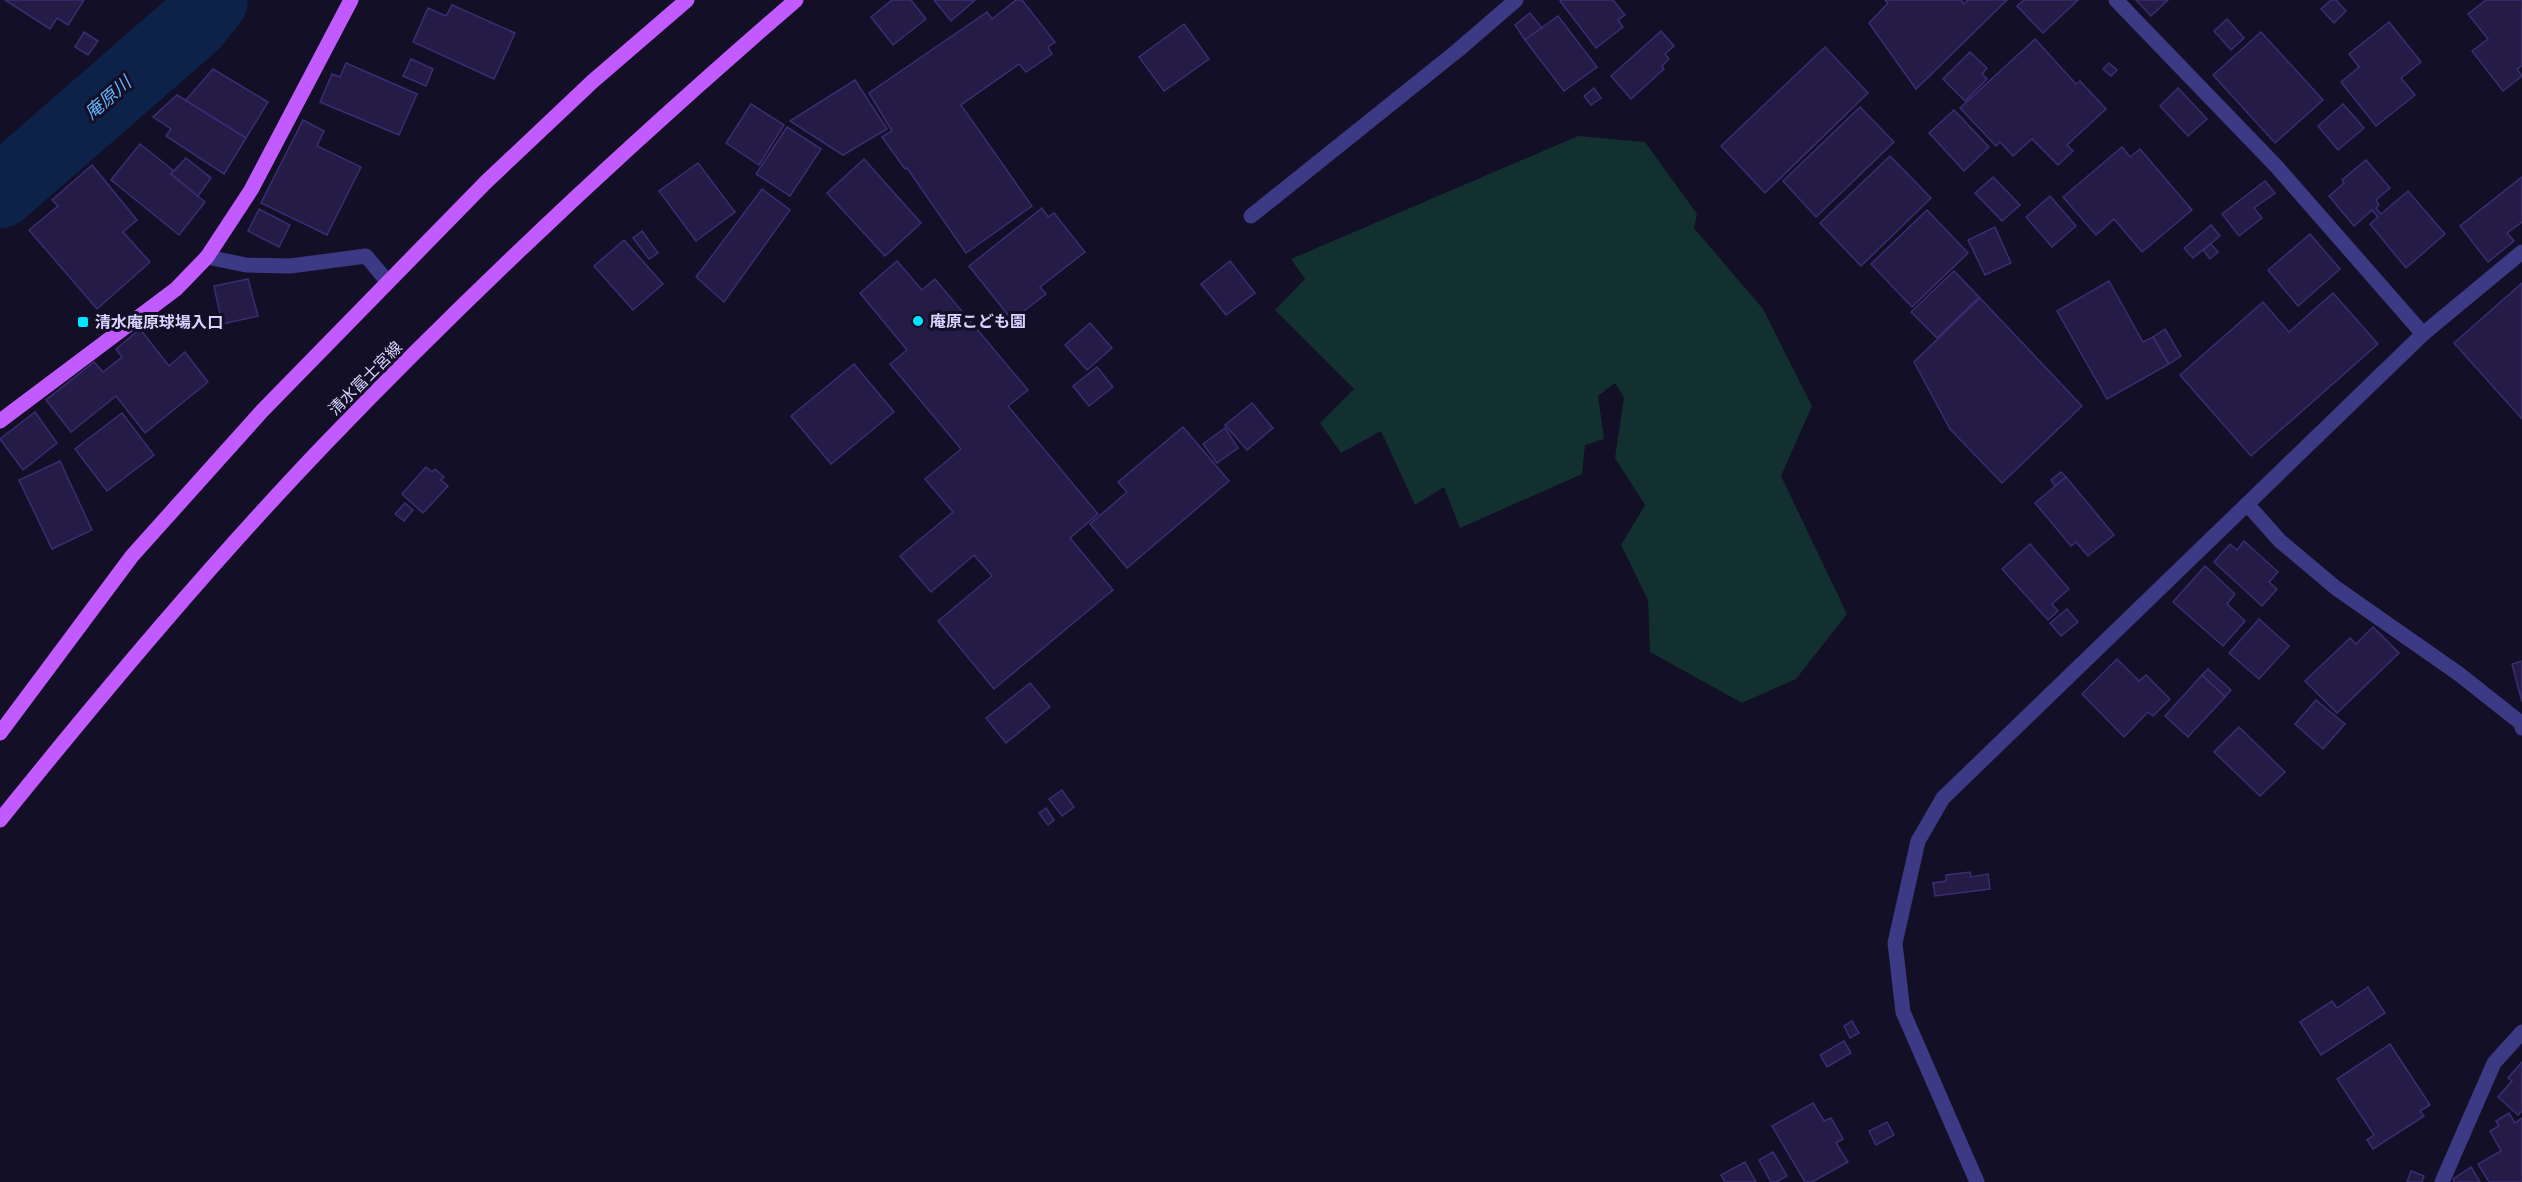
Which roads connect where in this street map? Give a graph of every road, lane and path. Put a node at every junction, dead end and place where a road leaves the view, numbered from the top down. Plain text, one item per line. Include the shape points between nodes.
1 (351, 0) edge
2 (687, 0) edge
3 (795, 0) edge
4 (1516, 0) edge
5 (2116, 0) edge
6 (1251, 216) dead end
7 (2522, 252) edge
8 (207, 257) junction
9 (387, 281) junction
10 (2423, 334) junction
11 (0, 421) edge
12 (2247, 504) junction
13 (2522, 728) edge
14 (0, 733) edge
15 (0, 820) edge
16 (2522, 1032) edge
17 (1977, 1182) edge
18 (2442, 1182) edge

1 - 8 main road via 251,190
2 - 9 main road via 584,88
3 - 15 main road, 清水富士宮線 via 556,214 326,443 122,671
4 - 6 street
5 - 10 street via 2277,167
7 - 10 street
8 - 9 street via 246,265 290,266 366,256
8 - 11 main road via 176,289
9 - 14 main road via 262,411 132,556
10 - 12 street
12 - 13 street via 2280,541 2336,588 2459,674 2521,723
12 - 17 street via 1943,798 1918,841 1895,943 1904,1012
16 - 18 street via 2494,1063

